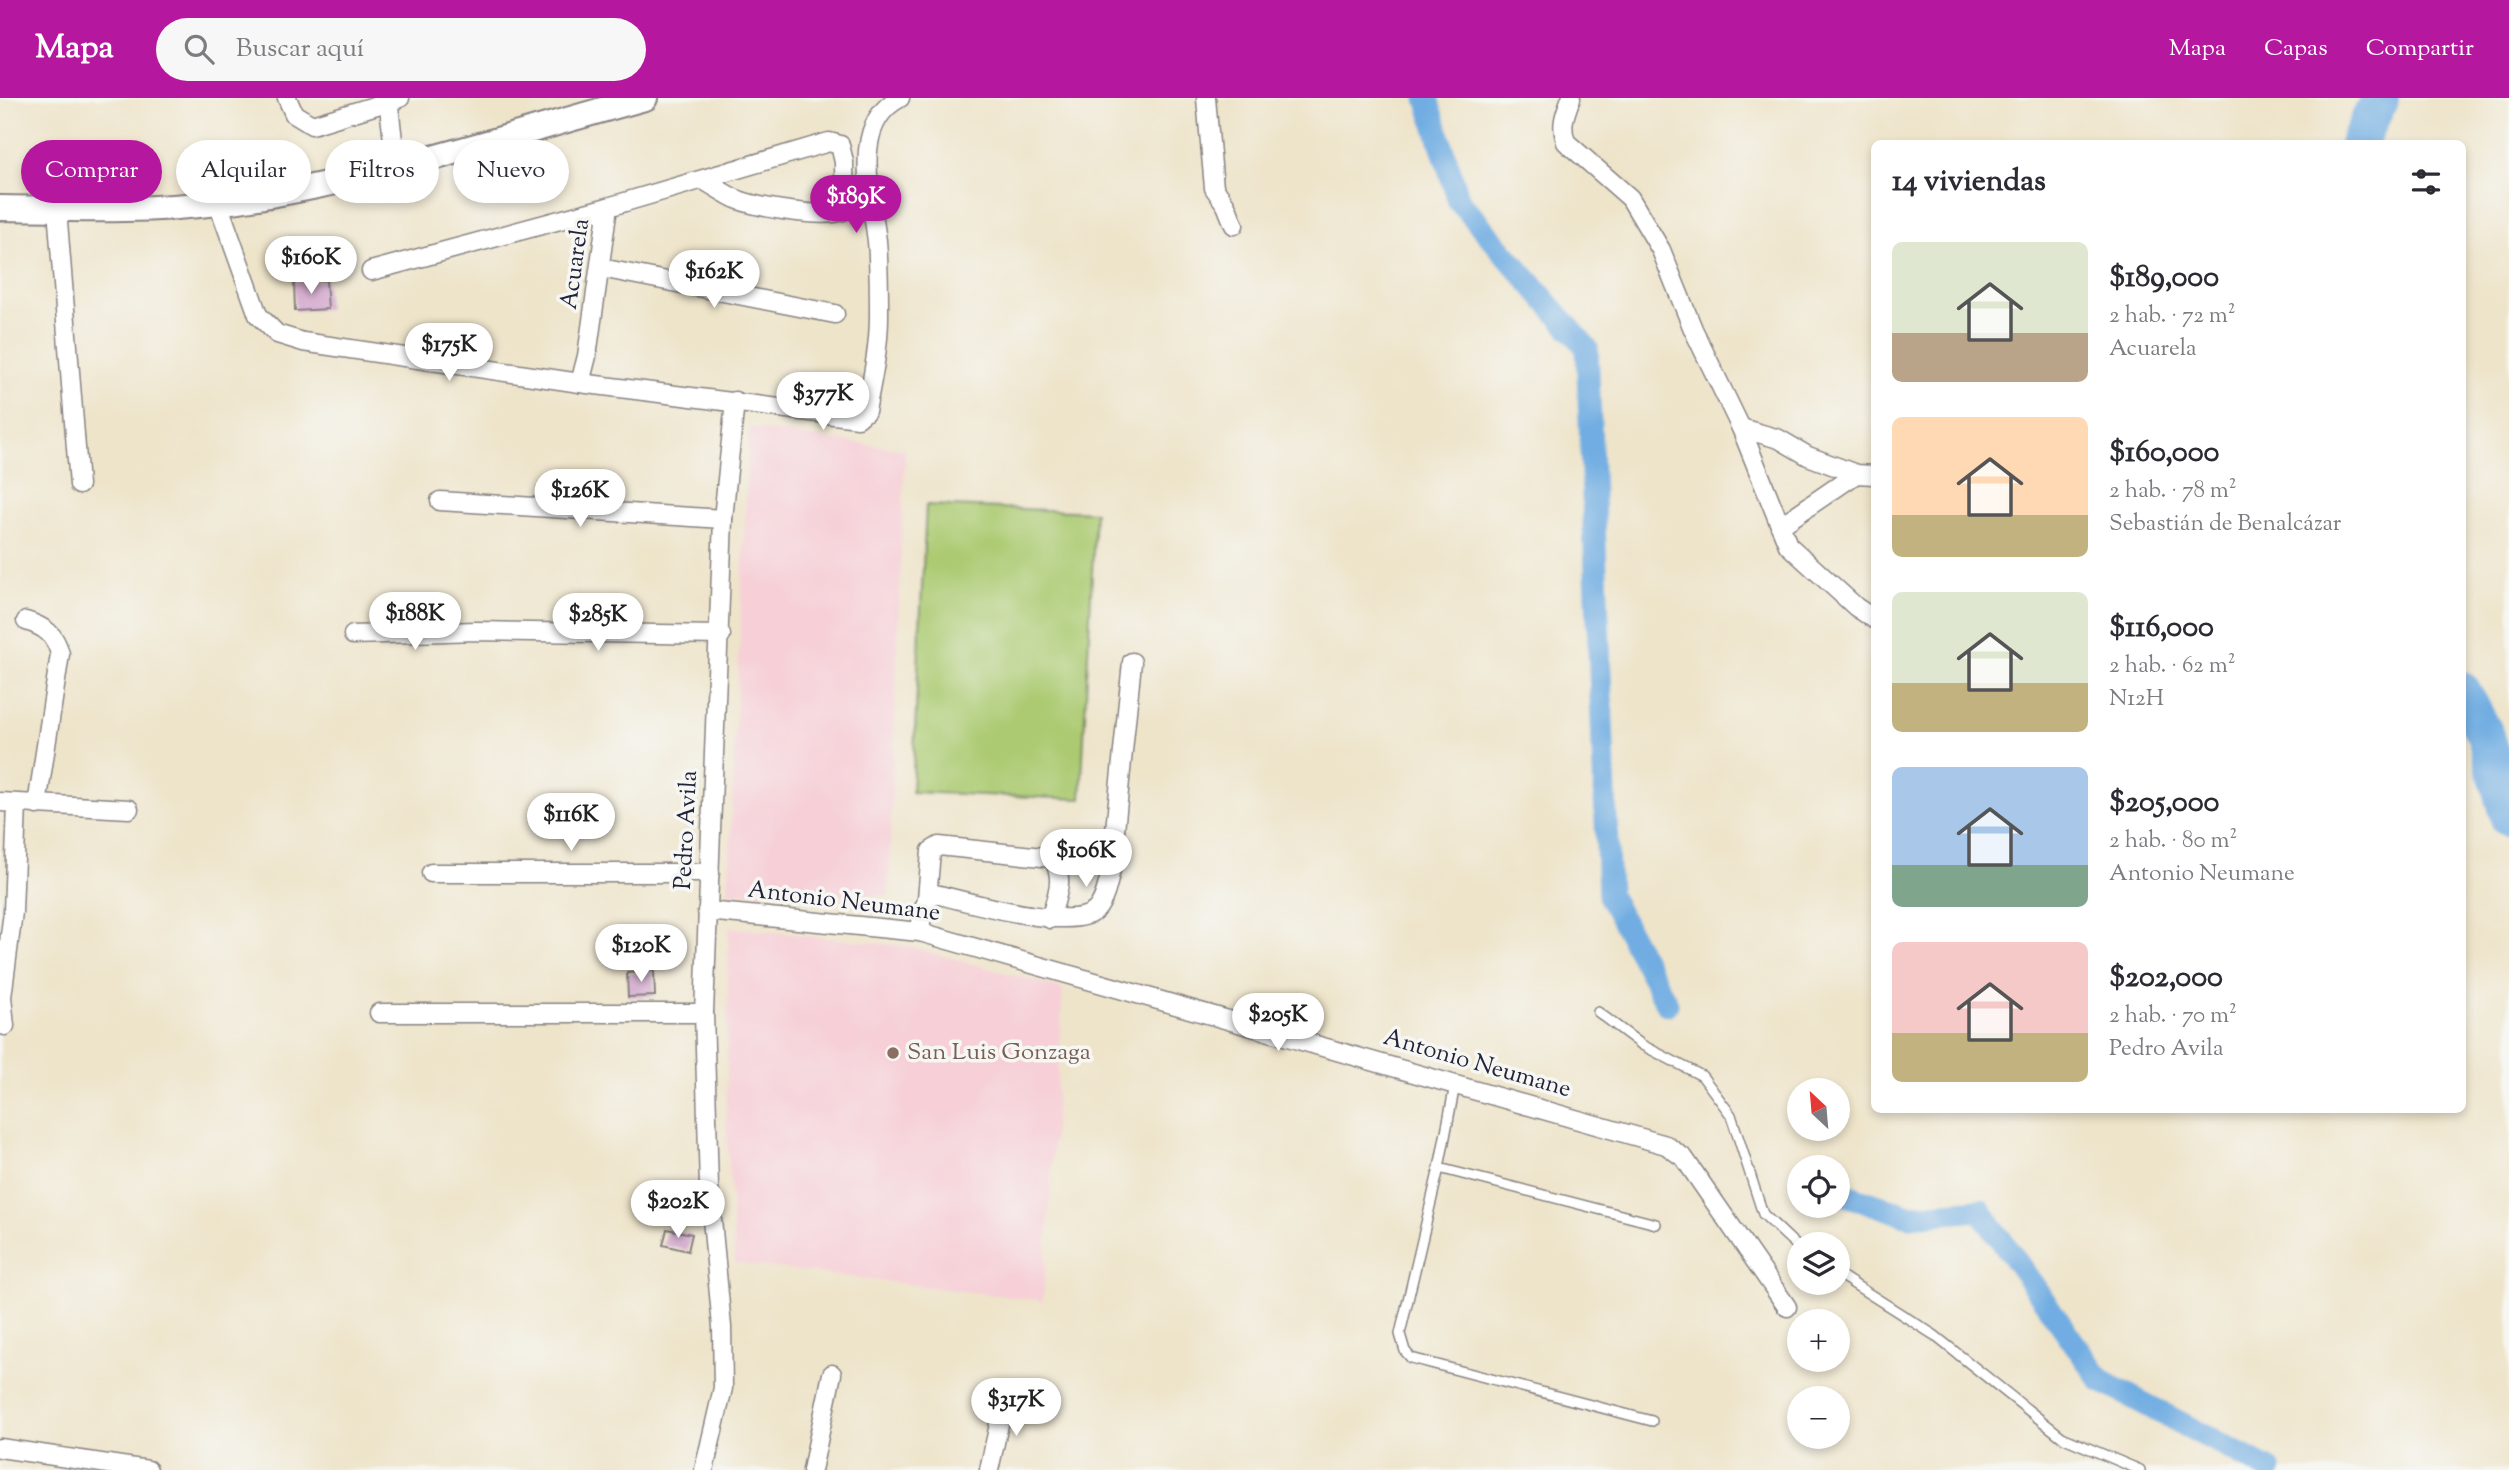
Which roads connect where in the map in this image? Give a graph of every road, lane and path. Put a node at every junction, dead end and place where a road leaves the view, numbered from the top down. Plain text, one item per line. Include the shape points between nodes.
1 (287, 98) edge
2 (645, 98) edge
3 (900, 98) edge
4 (1206, 98) edge
5 (1572, 98) edge
6 (392, 99) edge
7 (394, 140) edge
8 (439, 154) edge
9 (703, 180) junction
10 (218, 203) joint
11 (608, 207) junction
12 (0, 208) edge
13 (57, 209) junction
14 (1234, 225) dead end
15 (601, 268) junction
16 (371, 271) dead end
17 (835, 314) dead end
18 (580, 383) junction
19 (734, 401) junction
20 (1741, 428) junction
21 (1865, 475) edge
22 (79, 485) dead end
23 (440, 501) dead end
24 (723, 519) junction
25 (1780, 526) junction
26 (1871, 617) edge
27 (26, 621) dead end
28 (353, 635) dead end
29 (721, 635) junction
30 (1132, 663) dead end
31 (9, 803) edge
32 (37, 805) junction
33 (129, 809) dead end
34 (432, 873) dead end
35 (710, 873) junction
36 (927, 899) junction
37 (707, 911) junction
38 (1050, 919) junction
39 (920, 932) junction
40 (1598, 1012) dead end
41 (379, 1013) dead end
42 (704, 1013) junction
43 (5, 1026) dead end
44 (1456, 1083) junction
45 (1439, 1168) junction
46 (1656, 1224) dead end
47 (1787, 1237) edge
48 (1850, 1282) edge
49 (1787, 1307) dead end
50 (832, 1374) dead end
51 (1005, 1397) dead end
52 (1653, 1420) dead end
53 (0, 1448) edge
54 (148, 1470) edge
55 (704, 1470) edge
56 (812, 1470) edge
57 (989, 1470) edge
58 (2140, 1470) edge

1 - 6 street via 294,114 312,125
2 - 8 main road
3 - 19 street via 882,112 869,148 867,176 877,242 879,318 866,411 858,418
4 - 14 street via 1214,188
5 - 20 street via 1563,119 1566,142 1630,198 1661,250
6 - 7 street
9 - 9 street, Acuarela via 834,142 840,145 844,162 845,209 838,214 754,204
9 - 11 street, Acuarela
10 - 13 main road via 152,209
10 - 18 street via 258,315 277,334 303,342
11 - 15 street, Acuarela
11 - 16 street
12 - 13 main road
13 - 22 street
15 - 17 street
15 - 18 street, Acuarela
18 - 19 street
19 - 24 street, Pedro Avila
20 - 21 street
20 - 25 street
21 - 25 street
23 - 24 street
24 - 29 street, Pedro Avila
25 - 26 street via 1788,545
27 - 32 street via 51,634 60,654
28 - 29 street via 476,631
29 - 35 street, Pedro Avila
30 - 38 street via 1106,892 1095,911 1073,921
31 - 32 street
31 - 43 street via 13,912 2,997
32 - 33 street
34 - 35 street
35 - 37 street, Pedro Avila
36 - 38 street via 935,894
36 - 38 street via 934,847 1052,859 1061,881
36 - 39 street
37 - 39 street, Antonio Neumane
37 - 42 street, Pedro Avila
39 - 44 street, Antonio Neumane
40 - 47 lane via 1642,1045 1702,1076 1731,1115 1763,1214
41 - 42 street
42 - 55 street, Pedro Avila via 709,1187 723,1388
44 - 45 lane
44 - 49 street, Antonio Neumane via 1666,1145 1684,1158
45 - 46 lane
45 - 52 lane via 1400,1334 1405,1351 1411,1358
48 - 58 lane via 1934,1335 2062,1437
50 - 56 street
51 - 57 street
53 - 54 street

